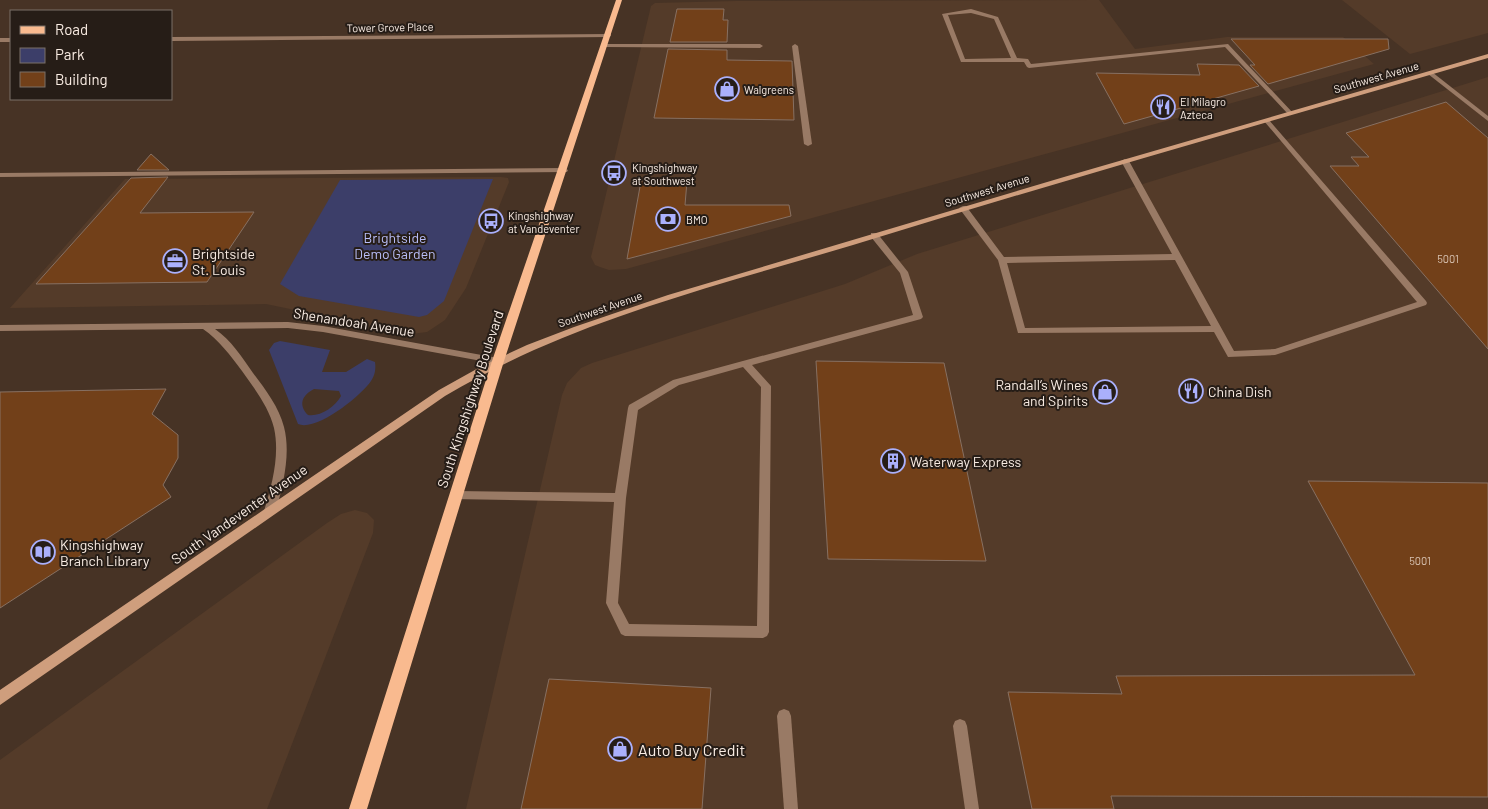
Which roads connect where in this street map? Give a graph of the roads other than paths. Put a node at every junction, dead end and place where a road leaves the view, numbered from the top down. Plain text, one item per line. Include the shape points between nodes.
1 (619, 0) edge
2 (609, 35) junction
3 (172, 39) edge
4 (605, 45) junction
5 (760, 46) dead end
6 (795, 46) dead end
7 (1488, 56) edge
8 (1015, 60) junction
9 (1430, 73) junction
10 (1290, 113) junction
11 (1488, 119) edge
12 (1266, 120) junction
13 (808, 144) dead end
14 (1125, 161) junction
15 (564, 170) junction
16 (0, 175) edge
17 (963, 208) junction
18 (874, 235) junction
19 (1177, 257) junction
20 (1002, 260) junction
21 (205, 326) junction
22 (0, 328) edge
23 (1217, 329) junction
24 (498, 361) junction
25 (745, 364) junction
26 (456, 496) junction
27 (620, 498) junction
28 (270, 511) junction
29 (0, 698) edge
30 (784, 716) dead end
31 (960, 726) dead end
32 (358, 809) edge
33 (791, 809) edge
34 (972, 809) edge

1 - 2 main road, South Kingshighway Boulevard
2 - 3 street, Tower Grove Place
2 - 4 main road, South Kingshighway Boulevard
4 - 5 street
4 - 15 main road, South Kingshighway Boulevard
6 - 13 street
7 - 9 street, Southwest Avenue
8 - 8 street via 963,60 945,14 971,11 996,18
8 - 10 street via 1026,60 1029,66 1226,44
9 - 10 street, Southwest Avenue
9 - 11 street
10 - 12 street, Southwest Avenue
12 - 14 street, Southwest Avenue
12 - 23 street via 1422,303 1275,352 1231,356
14 - 17 street, Southwest Avenue
14 - 19 street
15 - 16 street
15 - 24 main road, South Kingshighway Boulevard
17 - 18 street, Southwest Avenue
17 - 20 street
18 - 24 street, Southwest Avenue via 611,316
18 - 25 street via 904,272 918,317
19 - 20 street
19 - 23 street
20 - 23 street via 1021,331
21 - 22 street, Shenandoah Avenue
21 - 24 street, Shenandoah Avenue via 288,325 323,329
21 - 28 street via 224,341 274,413 280,443 277,487
24 - 26 main road, South Kingshighway Boulevard
24 - 28 street, South Vandeventer Avenue via 435,397
25 - 27 street via 676,382 633,408
25 - 27 street via 766,386 763,632 626,630 612,603
26 - 27 street
26 - 32 main road, South Kingshighway Boulevard
28 - 29 street, South Vandeventer Avenue
30 - 33 street
31 - 34 street

